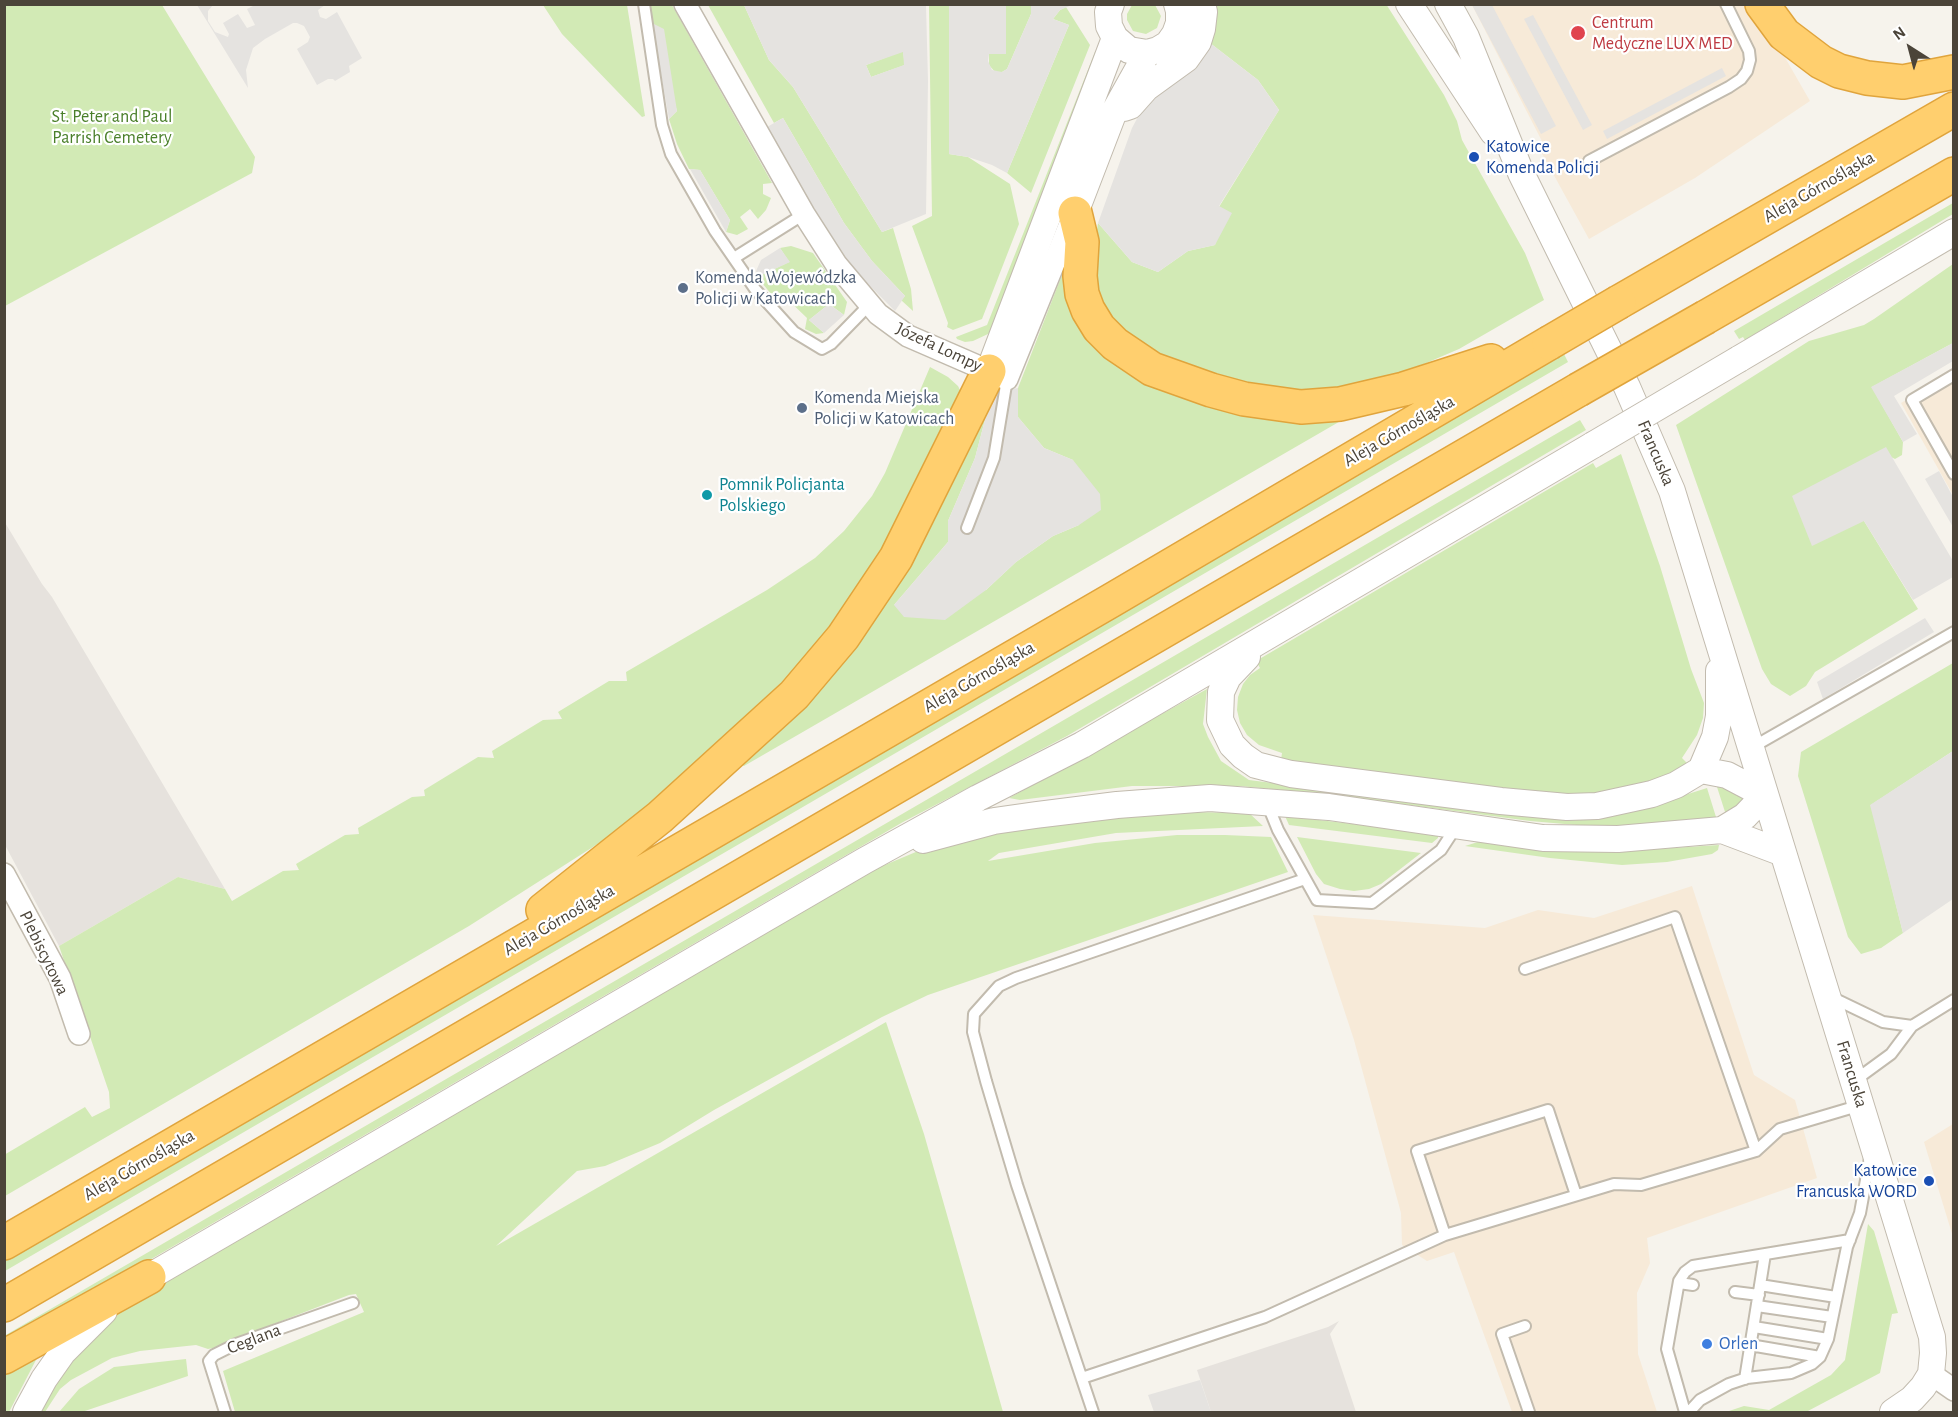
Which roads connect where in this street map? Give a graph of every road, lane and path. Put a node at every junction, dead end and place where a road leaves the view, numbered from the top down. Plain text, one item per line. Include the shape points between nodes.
1 (644, 4) edge
2 (686, 4) edge
3 (1111, 4) edge
4 (1177, 4) edge
5 (1202, 4) edge
6 (1409, 4) edge
7 (1448, 4) edge
8 (1726, 4) edge
9 (1762, 4) edge
10 (1114, 38) junction
11 (1147, 53) junction
12 (1953, 72) edge
13 (1953, 109) edge
14 (1113, 114) junction
15 (1589, 160) dead end
16 (1521, 173) junction
17 (1953, 174) edge
18 (1075, 213) junction
19 (804, 214) junction
20 (1953, 232) edge
21 (734, 258) junction
22 (869, 305) junction
23 (1549, 343) junction
24 (998, 375) junction
25 (1953, 375) edge
26 (1953, 474) edge
27 (967, 528) dead end
28 (1953, 632) edge
29 (1267, 637) junction
30 (1718, 644) junction
31 (1751, 748) junction
32 (1701, 771) junction
33 (1765, 795) junction
34 (1267, 802) junction
35 (1458, 824) junction
36 (1722, 830) junction
37 (1784, 853) junction
38 (864, 861) junction
39 (4, 874) edge
40 (1305, 879) junction
41 (1525, 969) dead end
42 (449, 983) junction
43 (1827, 996) junction
44 (1953, 1000) edge
45 (1912, 1026) junction
46 (79, 1034) dead end
47 (1858, 1093) junction
48 (1873, 1143) junction
49 (1756, 1151) junction
50 (1576, 1195) junction
51 (1445, 1235) junction
52 (4, 1243) edge
53 (1849, 1244) junction
54 (1765, 1254) junction
55 (149, 1277) junction
56 (1679, 1283) junction
57 (1693, 1285) dead end
58 (1735, 1292) dead end
59 (1758, 1296) junction
60 (1836, 1297) junction
61 (352, 1303) dead end
62 (4, 1305) edge
63 (1832, 1317) junction
64 (1525, 1326) dead end
65 (1754, 1327) junction
66 (1828, 1339) junction
67 (1750, 1346) junction
68 (4, 1357) edge
69 (1820, 1357) junction
70 (1930, 1374) junction
71 (1082, 1378) junction
72 (1745, 1379) junction
73 (1953, 1390) edge
74 (26, 1413) edge
75 (225, 1413) edge
76 (1093, 1413) edge
77 (1529, 1413) edge
78 (1687, 1413) edge
79 (1893, 1413) edge

1 - 21 lane via 662,125 671,154
2 - 19 street, Józefa Lompy
3 - 10 street via 1109,26
4 - 11 street via 1179,23 1175,34 1168,44
5 - 14 street via 1198,42 1186,59 1146,88 1130,106
6 - 16 street, Francuska
7 - 16 street, Francuska via 1466,38
8 - 15 lane via 1749,51 1747,71 1741,79
9 - 12 highway via 1784,34 1839,71 1903,82
10 - 11 street via 1129,50
10 - 24 street
11 - 14 street
13 - 23 highway, Aleja Górnośląska, bridge
14 - 18 street
16 - 30 street, Francuska via 1627,387 1672,491
17 - 62 highway, bridge
18 - 23 highway via 1082,242 1082,294 1099,328 1152,369 1211,390 1292,406 1340,404 1404,389
18 - 24 street
19 - 21 lane
19 - 22 street, Józefa Lompy via 836,264
20 - 29 street, bridge
21 - 22 lane via 755,289 794,332 822,349
22 - 24 street, Józefa Lompy via 908,336
23 - 42 highway, Aleja Górnośląska
24 - 27 lane via 994,458
24 - 42 highway via 896,558 843,637 794,695 660,817
25 - 26 lane via 1912,400
28 - 31 lane
29 - 32 street via 1228,677 1220,699 1224,732 1232,746 1256,765 1291,774 1567,807 1597,806 1652,794
29 - 38 street via 1082,745
30 - 31 street, Francuska
30 - 32 street via 1719,716
31 - 32 street
31 - 33 street, Francuska
32 - 33 street via 1726,775
33 - 36 street via 1745,816
33 - 37 street, Francuska
34 - 35 street
34 - 38 street via 1210,798 1036,815 959,829
34 - 40 lane
35 - 36 street via 1543,838 1618,839
35 - 40 lane via 1441,850 1372,903 1317,900
36 - 37 street
37 - 43 street, Francuska
38 - 55 street
39 - 46 street, Plebiscytowa via 60,978
40 - 71 lane via 1016,978 999,987 974,1014 973,1032 1017,1185
41 - 49 lane via 1675,917
42 - 52 highway, Aleja Górnośląska
43 - 45 lane via 1883,1022
43 - 47 street, Francuska
44 - 45 lane
45 - 47 lane
47 - 48 street, Francuska
47 - 49 lane via 1780,1129
48 - 53 lane via 1860,1213
48 - 70 street, Francuska via 1932,1337
49 - 50 lane via 1641,1185 1614,1184
50 - 51 lane
50 - 51 lane via 1548,1110 1537,1113 1417,1151
51 - 71 lane via 1265,1317
53 - 54 lane
53 - 60 lane
54 - 56 lane via 1693,1266
54 - 59 lane
55 - 68 highway
55 - 74 street via 92,1321 63,1352
56 - 57 lane
56 - 78 lane via 1667,1349
58 - 59 lane
59 - 60 lane
59 - 63 lane
59 - 65 lane
60 - 63 lane
61 - 75 lane, Ceglana via 214,1355 209,1361
63 - 66 lane
64 - 77 lane via 1502,1334
65 - 66 lane
65 - 67 lane
66 - 69 lane
67 - 69 lane
67 - 72 lane
69 - 72 lane via 1791,1374
70 - 73 street
70 - 79 street via 1912,1400
71 - 76 lane
72 - 78 lane via 1712,1392

